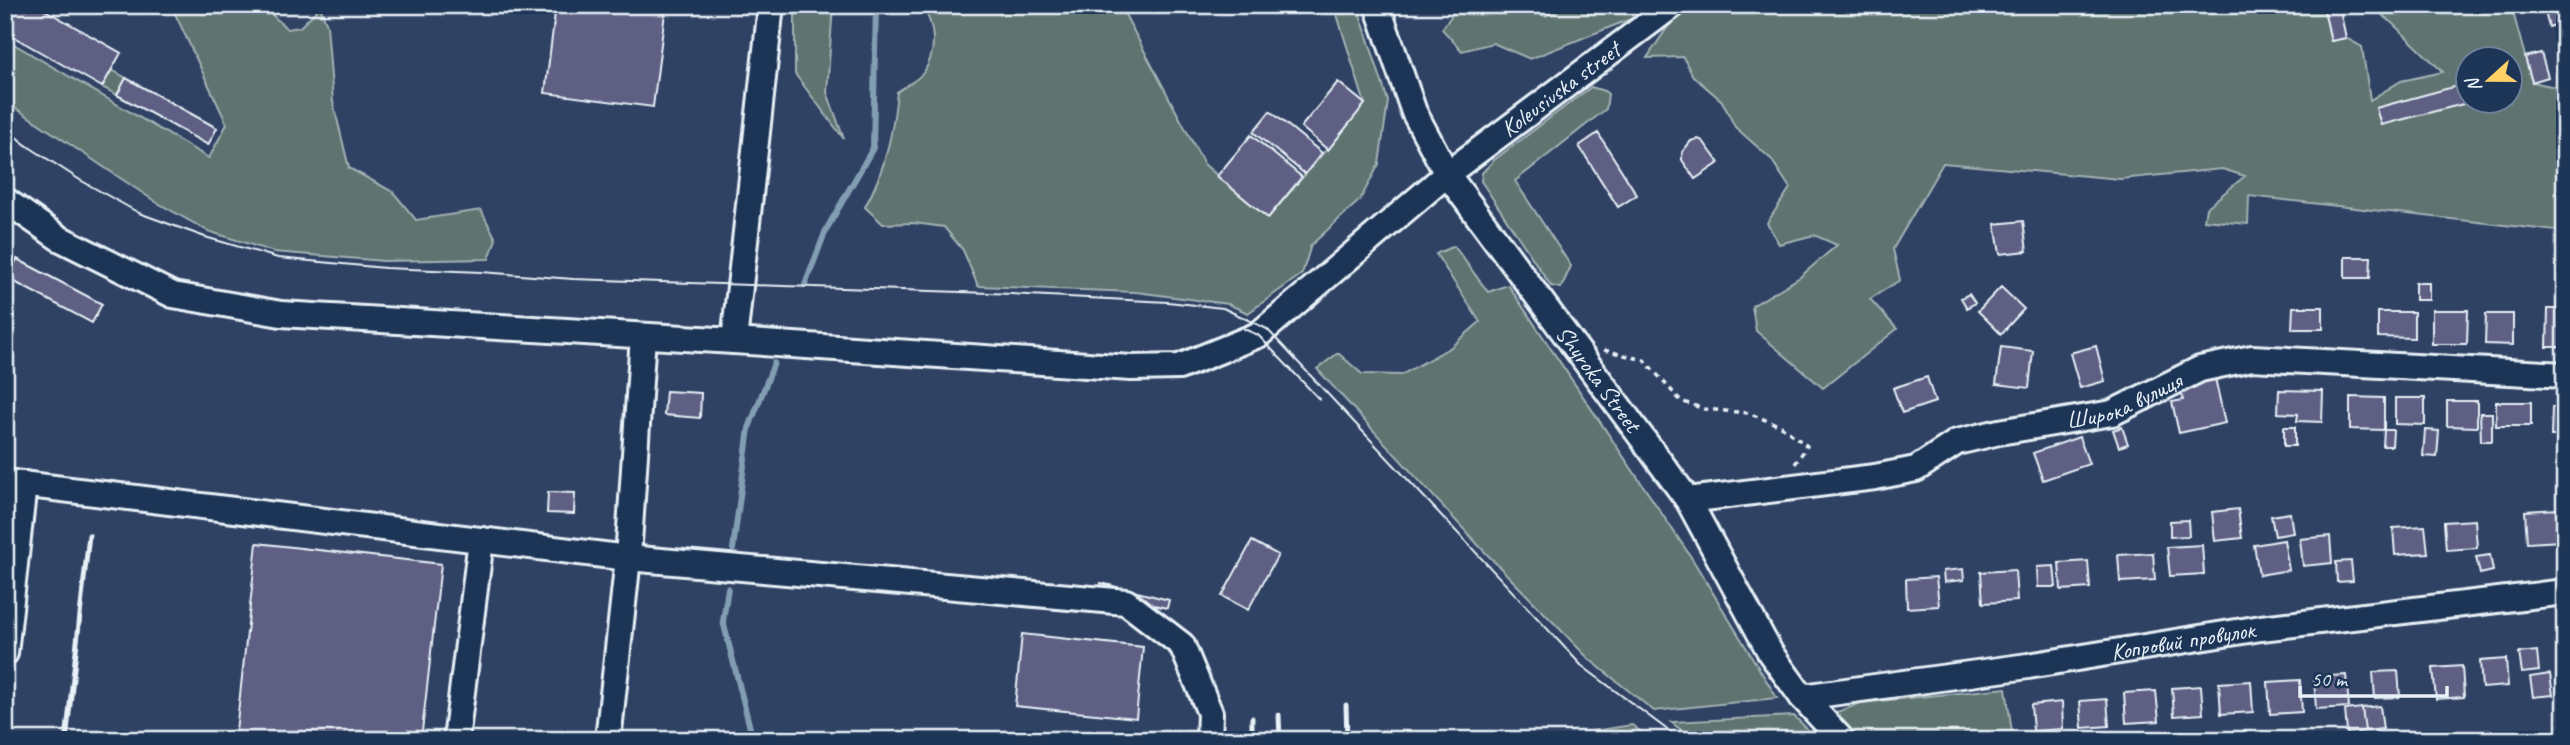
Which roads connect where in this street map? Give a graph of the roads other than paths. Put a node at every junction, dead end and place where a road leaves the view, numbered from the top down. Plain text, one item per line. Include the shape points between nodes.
1 (771, 5) edge
2 (1377, 5) edge
3 (1673, 5) edge
4 (1447, 174) junction
5 (5, 200) edge
6 (643, 336) junction
7 (734, 341) junction
8 (2565, 375) edge
9 (15, 483) edge
10 (1688, 500) junction
11 (481, 540) junction
12 (628, 558) junction
13 (2565, 592) edge
14 (5, 653) edge
15 (1802, 697) junction
16 (456, 740) edge
17 (608, 740) edge
18 (1209, 740) edge
19 (1842, 740) edge

1 - 7 street
2 - 4 street, Shyroka Street via 1414,112
3 - 4 street, Koleusivska street
4 - 7 street, Koleusivska street via 1258,335 1179,367 1131,368
4 - 10 street, Shyroka Street
5 - 6 street, Koleusivska street via 59,238 173,295 281,314
6 - 7 street, Koleusivska street
6 - 12 street
8 - 10 street, Широка вулиця via 2252,358 2200,369 2112,413 1956,442 1916,469
9 - 11 street
9 - 14 street
10 - 15 street, Shyroka Street via 1771,654
11 - 12 street
11 - 16 street
12 - 17 street
12 - 18 street via 1126,602 1182,645 1210,712
13 - 15 street, Копровий провулок via 2261,628
15 - 19 street, Shyroka Street

